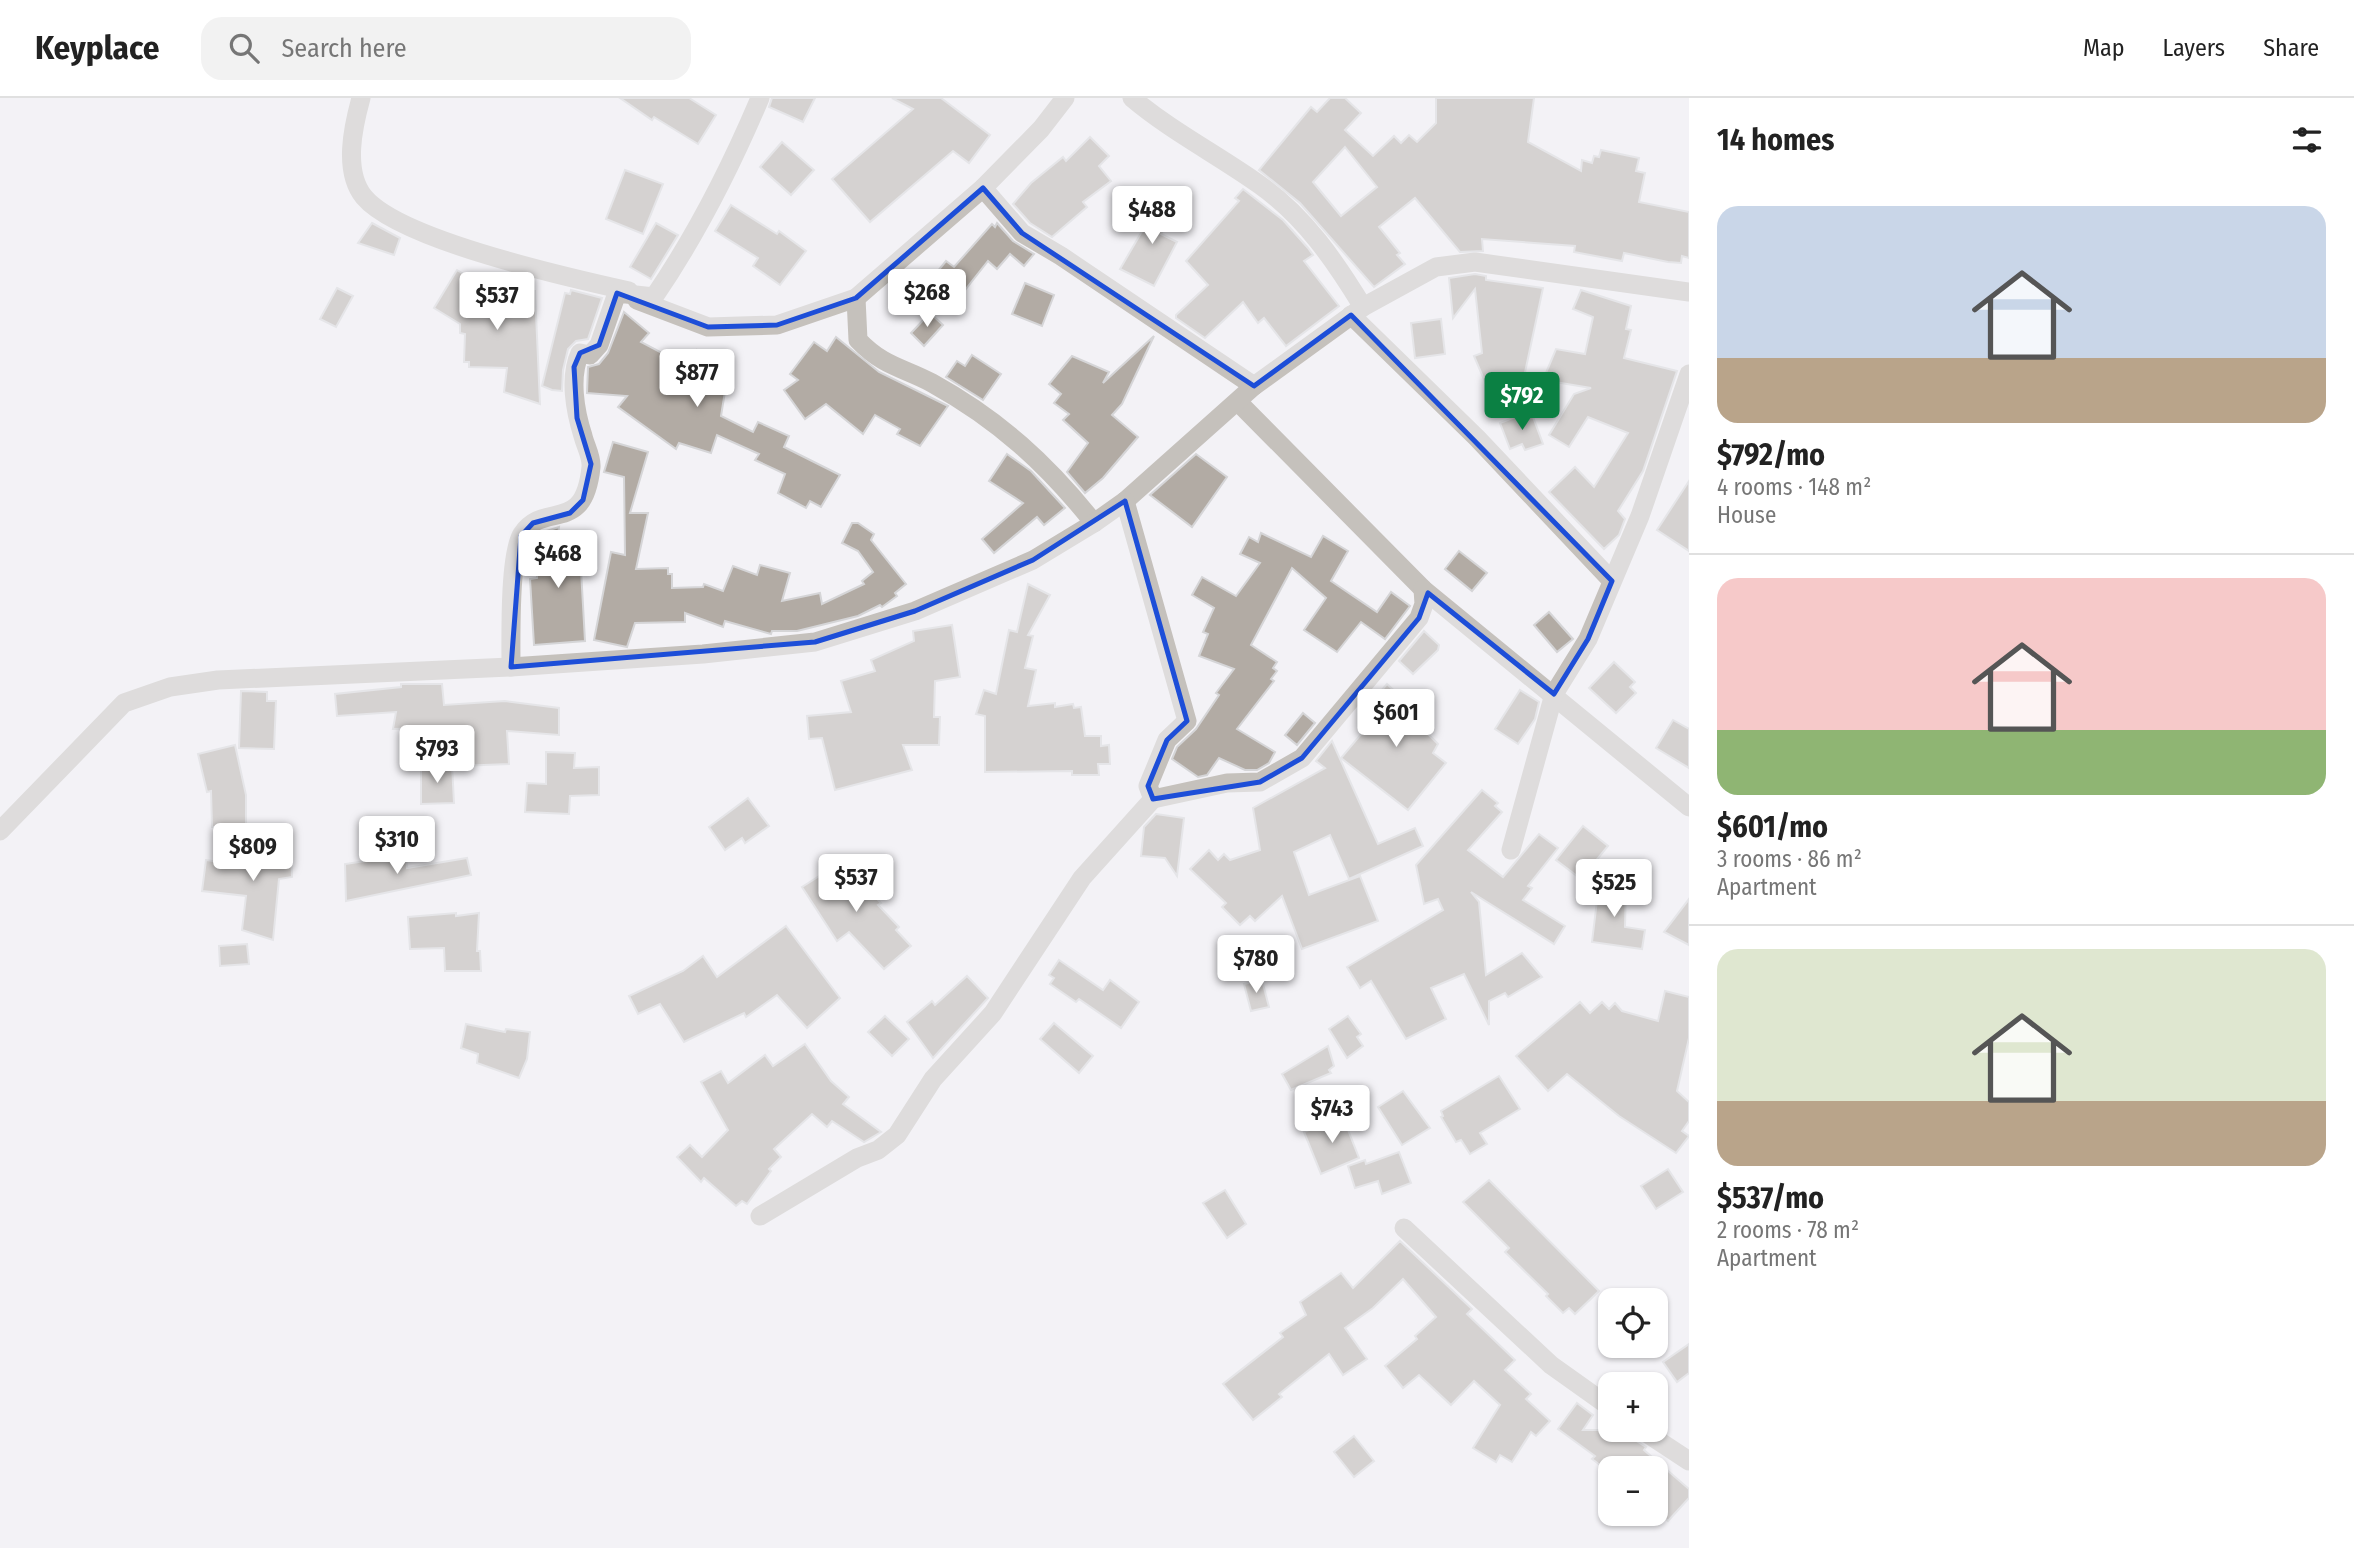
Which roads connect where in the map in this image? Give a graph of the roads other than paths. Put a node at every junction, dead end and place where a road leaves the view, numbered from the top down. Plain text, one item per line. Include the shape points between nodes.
1 (361, 98) edge
2 (760, 98) edge
3 (1065, 98) edge
4 (1132, 98) edge
5 (983, 188) junction
6 (1689, 292) edge
7 (617, 293) junction
8 (654, 297) junction
9 (856, 298) junction
10 (1357, 311) junction
11 (1689, 374) edge
12 (1254, 386) junction
13 (1238, 402) junction
14 (1125, 501) junction
15 (1094, 523) junction
16 (1612, 581) junction
17 (1423, 589) junction
18 (511, 667) junction
19 (1554, 694) junction
20 (1153, 799) junction
21 (1689, 807) edge
22 (0, 831) edge
23 (1511, 850) dead end
24 (760, 1216) dead end
25 (1404, 1228) dead end
26 (1598, 1399) edge
27 (1660, 1442) edge
28 (1689, 1461) edge

1 - 8 street via 352,166 363,196 396,222 559,275
2 - 8 street via 732,164 688,247
3 - 5 street
4 - 10 street via 1272,195 1311,231 1334,259
5 - 9 street
5 - 12 street via 1022,233
6 - 10 street via 1462,262 1436,267
7 - 8 street
7 - 9 street via 708,327 777,325
7 - 18 street via 599,345 590,355 580,353 574,367 577,418 591,464 583,500 570,513 533,523 521,536
9 - 15 street via 858,340 876,359 931,382 1013,435 1059,479
10 - 12 street
10 - 16 street
11 - 16 street
12 - 13 street
13 - 14 street
13 - 17 street
14 - 15 street
14 - 20 street via 1187,721 1167,740 1148,786
15 - 18 street via 1033,560 915,611 815,642
16 - 19 street via 1588,639
17 - 19 street
17 - 20 street via 1419,618 1303,758 1260,782 1227,783
18 - 22 street via 218,680 170,687 124,703
19 - 21 street
19 - 23 street
20 - 24 street via 1082,878 993,1013 933,1079 897,1135
25 - 26 street via 1551,1366
27 - 28 street

